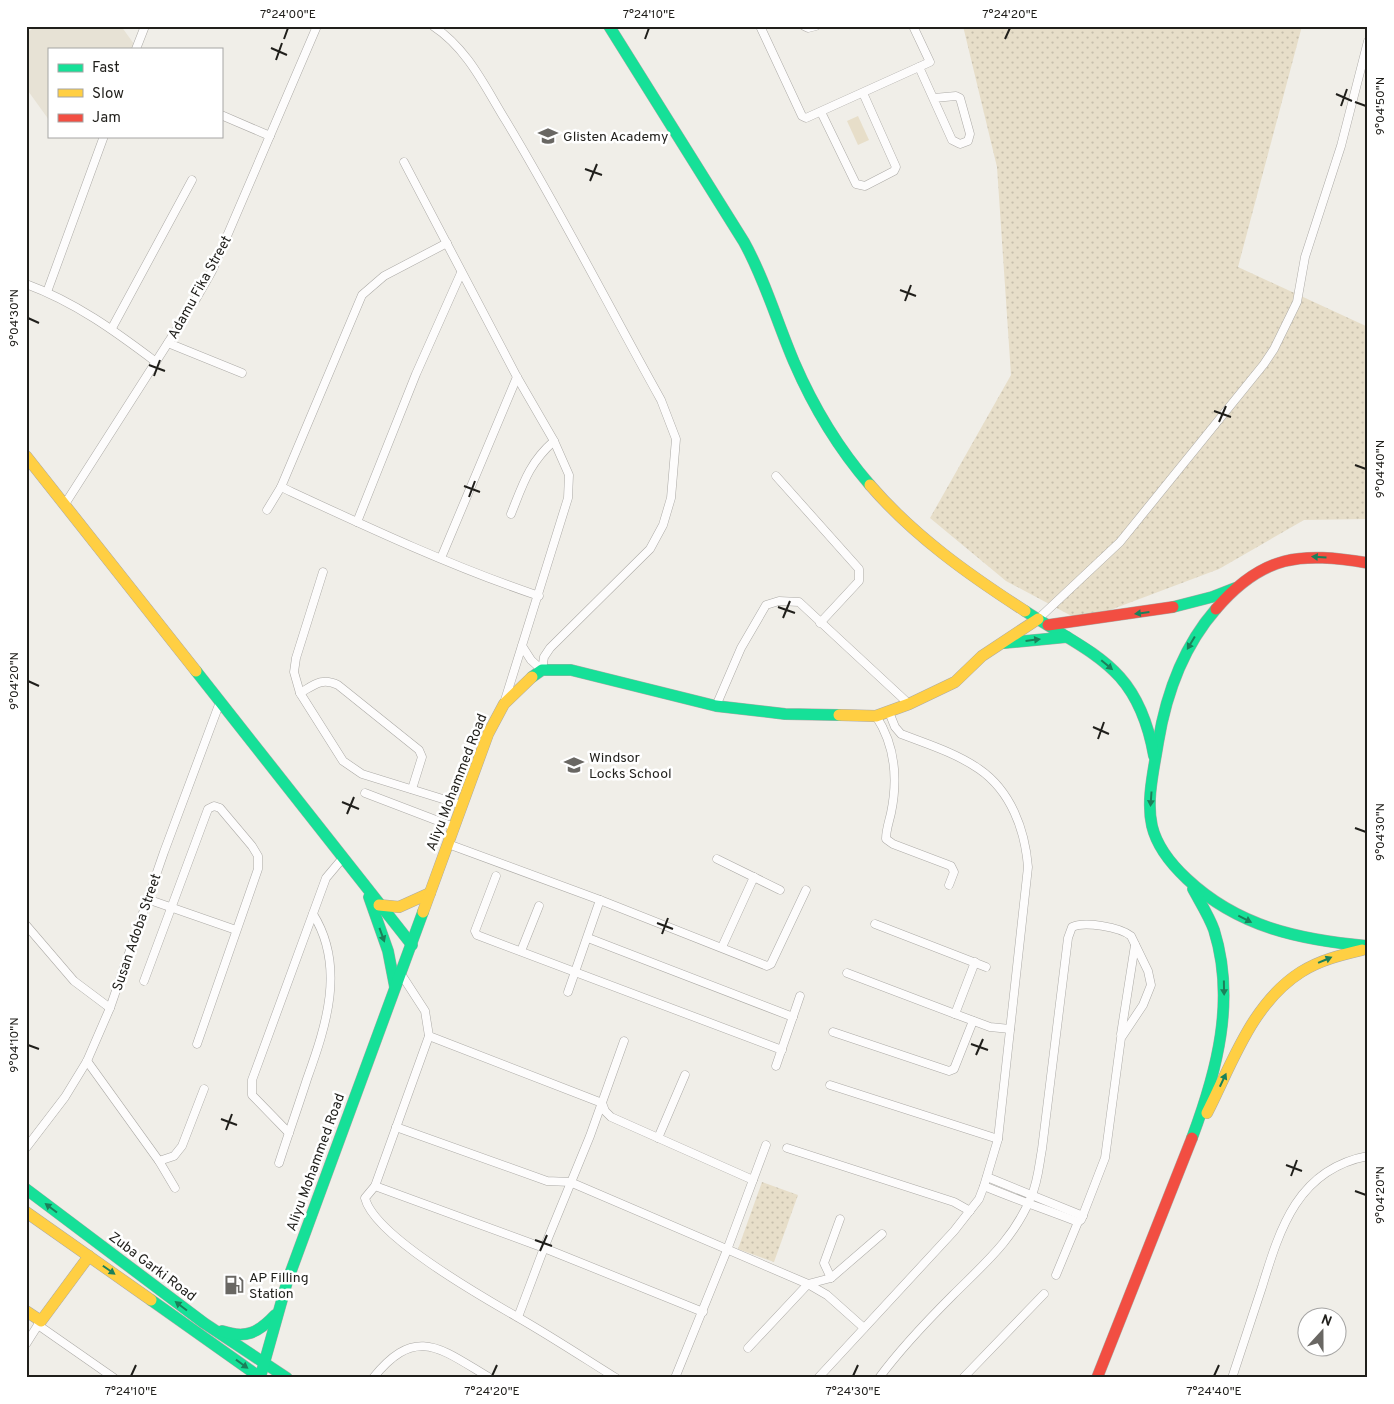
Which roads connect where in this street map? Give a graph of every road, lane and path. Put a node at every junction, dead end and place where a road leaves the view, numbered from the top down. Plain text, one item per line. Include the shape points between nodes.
1 (145, 26) edge
2 (317, 26) edge
3 (433, 26) edge
4 (760, 26) edge
5 (804, 26) edge
6 (816, 26) edge
7 (914, 26) edge
8 (612, 27) edge
9 (1368, 42) edge
10 (136, 48) edge
11 (919, 67) junction
12 (863, 93) junction
13 (934, 98) junction
14 (821, 112) junction
15 (222, 115) edge
16 (270, 136) junction
17 (103, 138) edge
18 (404, 162) dead end
19 (192, 180) dead end
20 (447, 243) junction
21 (461, 273) junction
22 (26, 284) edge
23 (47, 292) junction
24 (112, 328) junction
25 (168, 343) junction
26 (156, 362) junction
27 (242, 373) dead end
28 (517, 376) junction
29 (554, 441) junction
30 (26, 456) edge
31 (776, 476) dead end
32 (281, 487) junction
33 (65, 504) junction
34 (267, 510) dead end
35 (511, 514) dead end
36 (358, 522) junction
37 (441, 558) junction
38 (1368, 561) edge
39 (323, 572) dead end
40 (1239, 586) junction
41 (539, 596) junction
42 (1043, 622) junction
43 (820, 623) junction
44 (1067, 637) junction
45 (1000, 644) junction
46 (522, 646) junction
47 (542, 670) junction
48 (300, 693) junction
49 (220, 702) junction
50 (504, 704) junction
51 (909, 704) junction
52 (716, 706) junction
53 (890, 712) junction
54 (876, 716) junction
55 (1155, 761) junction
56 (412, 790) junction
57 (364, 793) dead end
58 (462, 805) junction
59 (454, 827) junction
60 (448, 844) junction
61 (342, 859) junction
62 (717, 859) dead end
63 (496, 876) dead end
64 (754, 877) junction
65 (1186, 878) junction
66 (949, 885) dead end
67 (366, 888) junction
68 (780, 890) dead end
69 (806, 890) dead end
70 (430, 892) junction
71 (147, 899) junction
72 (600, 900) junction
73 (379, 905) junction
74 (539, 906) dead end
75 (173, 908) junction
76 (313, 914) junction
77 (874, 924) dead end
78 (26, 925) edge
79 (236, 930) junction
80 (588, 938) junction
81 (412, 945) junction
82 (1135, 945) junction
83 (722, 947) junction
84 (1368, 947) edge
85 (521, 951) junction
86 (975, 962) junction
87 (986, 967) dead end
88 (576, 973) junction
89 (847, 973) dead end
90 (401, 974) junction
91 (144, 981) dead end
92 (394, 992) junction
93 (568, 992) dead end
94 (800, 996) dead end
95 (110, 1008) junction
96 (955, 1014) junction
97 (793, 1018) junction
98 (972, 1021) junction
99 (1010, 1029) junction
100 (833, 1032) dead end
101 (429, 1036) junction
102 (1121, 1038) junction
103 (624, 1041) dead end
104 (197, 1044) dead end
105 (782, 1050) junction
106 (87, 1061) junction
107 (776, 1066) dead end
108 (685, 1075) dead end
109 (830, 1086) dead end
110 (204, 1088) dead end
111 (602, 1103) junction
112 (396, 1127) junction
113 (289, 1133) junction
114 (658, 1138) junction
115 (998, 1139) junction
116 (766, 1145) dead end
117 (26, 1148) edge
118 (787, 1148) dead end
119 (1185, 1155) junction
120 (1368, 1156) edge
121 (159, 1161) junction
122 (279, 1163) dead end
123 (987, 1177) junction
124 (753, 1180) junction
125 (570, 1182) junction
126 (375, 1186) junction
127 (984, 1186) junction
128 (175, 1188) dead end
129 (26, 1190) edge
130 (1030, 1200) junction
131 (970, 1211) junction
132 (26, 1212) edge
133 (1080, 1219) junction
134 (840, 1220) dead end
135 (882, 1234) dead end
136 (544, 1248) junction
137 (727, 1250) junction
138 (89, 1256) junction
139 (1056, 1275) dead end
140 (831, 1278) junction
141 (808, 1284) junction
142 (1044, 1294) dead end
143 (26, 1311) edge
144 (703, 1312) junction
145 (277, 1314) junction
146 (518, 1317) junction
147 (40, 1323) junction
148 (204, 1323) junction
149 (864, 1328) junction
150 (26, 1344) edge
151 (748, 1348) dead end
152 (265, 1363) junction
153 (114, 1378) edge
154 (260, 1378) edge
155 (287, 1378) edge
156 (373, 1378) edge
157 (490, 1378) edge
158 (616, 1378) edge
159 (675, 1378) edge
160 (818, 1378) edge
161 (878, 1378) edge
162 (963, 1378) edge
163 (1097, 1378) edge
164 (1232, 1378) edge

1 - 10 street
2 - 16 street, Adamu Fika Street
3 - 47 street via 455,42 527,156 661,400 676,439 671,498 663,525 650,549 550,648 544,657
4 - 14 street via 802,116 806,118
5 - 6 street
7 - 11 street via 930,62
8 - 42 street via 754,261 800,376 846,454 915,530
9 - 42 street via 1296,302 1274,349 1120,542
11 - 12 street
11 - 13 street
12 - 14 street
12 - 14 street via 896,166 865,186 856,184
13 - 13 street via 952,140 960,144 968,141 970,134 960,98
15 - 16 street
16 - 25 street, Adamu Fika Street via 212,271
17 - 23 street
18 - 20 street
19 - 24 street
20 - 21 street
20 - 32 street via 384,276 362,294
21 - 28 street
21 - 36 street via 416,374
22 - 23 street
23 - 24 street
24 - 26 street
25 - 26 street, Adamu Fika Street
25 - 27 street
26 - 33 street, Adamu Fika Street
28 - 29 street
28 - 37 street
29 - 35 street via 528,470
29 - 41 street via 569,475 568,498
30 - 33 street
31 - 43 street via 861,575
32 - 34 street
32 - 36 street
33 - 49 street
36 - 37 street
37 - 41 street
38 -> 40 street via 1291,558
39 - 48 street via 296,658 294,672
40 -> 42 street via 1193,604 1166,610
40 -> 55 street via 1198,631 1177,670
41 - 46 street
42 - 44 street
42 - 45 street
43 - 51 street
43 - 52 street via 798,602 779,601 766,605 741,648
45 -> 44 street
44 -> 55 street via 1103,661 1131,690 1148,724
45 - 51 street via 955,682
46 - 47 street
46 - 50 street
47 - 50 street, Aliyu Mohammed Road via 524,681
47 - 52 street via 571,670
48 - 56 street via 343,761 362,774
48 - 56 street via 321,681 330,681 419,750 422,757
49 - 61 street
49 - 71 street, Susan Adoba Street
50 - 58 street, Aliyu Mohammed Road via 488,734
51 - 53 street
52 - 54 street via 785,714
53 - 54 street
53 - 99 street via 901,734 980,769 1007,799 1018,820 1026,845 1028,867
54 - 66 street via 888,738 895,771 886,839 951,866 954,872
55 -> 65 street via 1150,800 1152,828 1168,858
56 - 58 street
57 - 59 street
58 - 59 street, Aliyu Mohammed Road
59 - 60 street, Aliyu Mohammed Road
60 - 70 street, Aliyu Mohammed Road
60 - 72 street
61 - 67 street
61 - 76 street via 326,878
62 - 64 street
63 - 85 street via 475,931 477,935
64 - 68 street
64 - 83 street
65 -> 84 street via 1228,910 1272,931 1317,943
65 -> 119 street via 1200,898 1216,937 1225,1007 1219,1054
67 - 73 street
67 -> 92 street via 393,969
69 - 83 street via 769,966
70 - 73 street via 396,908
70 - 81 street, Aliyu Mohammed Road
71 - 75 street
71 - 95 street, Susan Adoba Street
72 - 80 street
72 - 83 street
73 - 81 street
74 - 85 street
75 - 79 street
75 - 79 street via 208,809 220,808 258,856 258,869
75 - 91 street
76 - 113 street via 328,946 331,984 324,1030
76 - 113 street via 250,1088 260,1105
77 - 86 street
78 - 95 street via 74,981
79 - 104 street
80 - 88 street
80 - 97 street
81 - 90 street, Aliyu Mohammed Road
82 - 102 street
82 - 102 street via 1151,985 1143,1005
82 - 130 street via 1126,932 1092,925 1072,927 1042,1148
119 -> 84 street via 1250,1024 1268,998 1293,977 1322,961
85 - 88 street
86 - 87 street
86 - 96 street
88 - 93 street
88 - 105 street
89 - 96 street
90 - 92 street, Aliyu Mohammed Road
90 - 101 street via 425,1011
92 - 145 street, Aliyu Mohammed Road
94 - 97 street
95 - 106 street, Susan Adoba Street
96 - 98 street
97 - 105 street
98 - 99 street
98 - 100 street via 954,1069 949,1071
99 - 115 street
101 - 111 street
101 - 112 street
102 - 133 street via 1105,1158
103 - 111 street
105 - 107 street
106 - 117 street, Susan Adoba Street via 65,1097
106 - 121 street
108 - 114 street
109 - 115 street
110 - 121 street via 182,1146 174,1156
111 - 114 street via 612,1117
111 - 125 street
112 - 125 street via 547,1181
112 - 126 street
113 - 122 street
114 - 124 street
115 - 123 street
116 - 124 street
118 - 131 street via 954,1202
119 - 163 street
120 - 164 street via 1346,1163 1320,1178 1289,1213 1275,1244
121 - 128 street
123 - 127 street
123 - 130 street
124 - 137 street
125 - 136 street
125 - 137 street
126 - 136 street
126 - 146 street via 365,1198 375,1217 435,1267
127 - 130 street
127 - 131 street
148 -> 129 street, Zuba Garki Road
130 - 133 street
130 - 161 street via 992,1258 911,1338
131 - 149 street
132 - 138 street, Zuba Garki Road
133 - 139 street
134 - 140 street via 824,1263
135 - 140 street
136 - 144 street
136 - 146 street
137 - 141 street
137 - 144 street
138 - 147 street
138 -> 154 street, Zuba Garki Road
140 - 141 street
141 - 149 street via 827,1295
141 - 151 street
142 - 162 street
143 - 147 street
144 - 159 street
145 - 148 street via 253,1335 234,1335
145 - 152 street, Aliyu Mohammed Road
146 - 158 street
147 - 150 street
147 - 153 street
148 - 152 street, Zuba Garki Road
149 - 160 street
152 - 154 street, Aliyu Mohammed Road
152 - 155 street, Zuba Garki Road
156 - 157 street via 394,1355 406,1348 420,1346 449,1354

